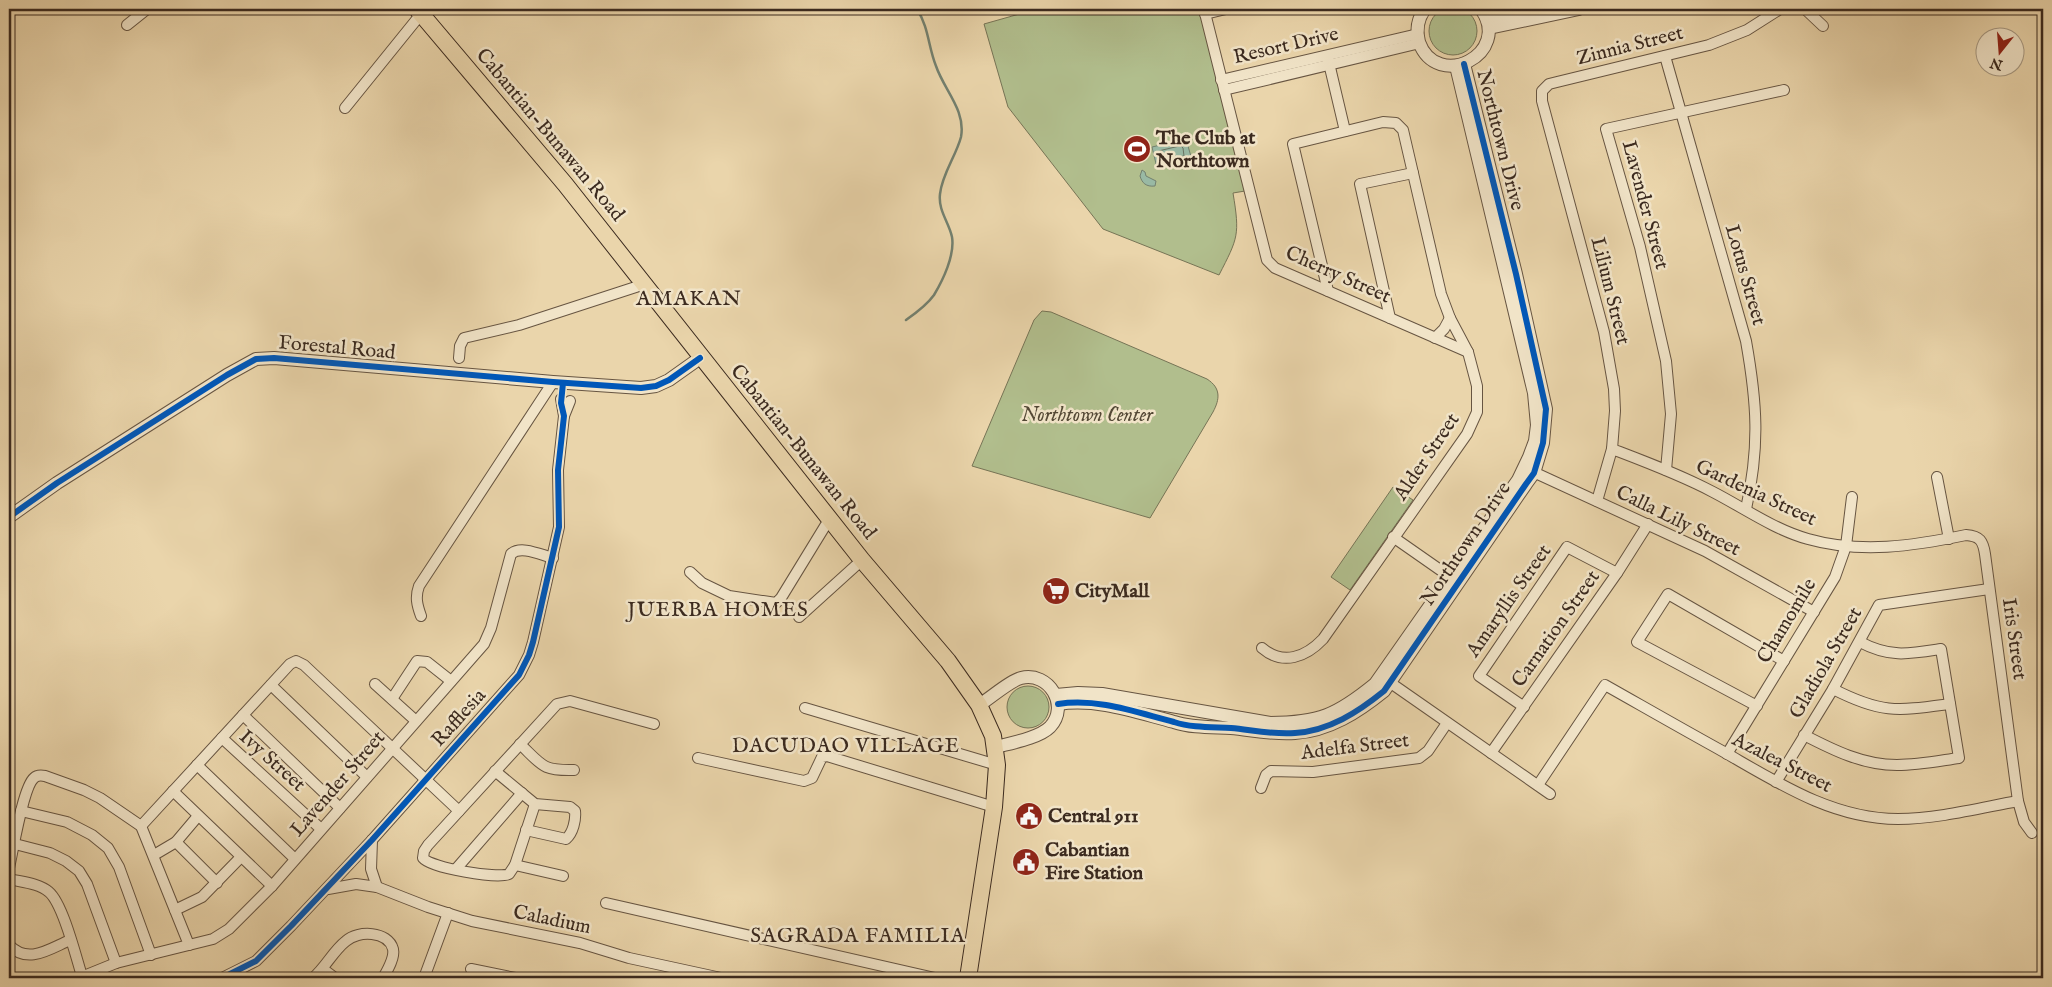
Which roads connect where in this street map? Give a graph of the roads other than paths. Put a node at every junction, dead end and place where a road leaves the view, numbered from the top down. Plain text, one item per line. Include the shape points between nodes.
1 (147, 9) edge
2 (1226, 9) edge
3 (1425, 9) edge
4 (1526, 9) edge
5 (1579, 9) edge
6 (1780, 9) edge
7 (1805, 9) edge
8 (419, 11) edge
9 (1204, 11) edge
10 (1485, 18) edge
11 (127, 25) dead end
12 (1823, 26) dead end
13 (1419, 38) junction
14 (1665, 56) junction
15 (1328, 60) junction
16 (1460, 65) junction
17 (1223, 85) junction
18 (1784, 90) dead end
19 (1542, 91) joint
20 (345, 108) dead end
21 (1680, 112) junction
22 (1345, 131) junction
23 (1413, 173) junction
24 (645, 284) junction
25 (1328, 291) junction
26 (1390, 318) junction
27 (1450, 318) junction
28 (1435, 338) junction
29 (1468, 352) junction
30 (459, 358) dead end
31 (700, 358) junction
32 (565, 391) junction
33 (1612, 449) junction
34 (1529, 470) junction
35 (1666, 470) junction
36 (1938, 477) dead end
37 (1852, 497) dead end
38 (1597, 501) junction
39 (1746, 509) junction
40 (9, 516) edge
41 (830, 518) junction
42 (1648, 524) junction
43 (1393, 537) junction
44 (1978, 537) joint
45 (1949, 539) junction
46 (1846, 546) junction
47 (553, 558) junction
48 (862, 560) junction
49 (690, 572) dead end
50 (1617, 573) junction
51 (1455, 580) junction
52 (1989, 589) junction
53 (1814, 612) junction
54 (421, 616) dead end
55 (799, 617) dead end
56 (1860, 642) junction
57 (1262, 648) dead end
58 (1784, 661) junction
59 (1385, 679) junction
60 (451, 681) junction
61 (375, 684) dead end
62 (270, 685) junction
63 (1833, 689) junction
64 (392, 699) junction
65 (1057, 699) junction
66 (1950, 704) junction
67 (979, 705) junction
68 (1757, 706) junction
69 (1524, 707) junction
70 (805, 708) dead end
71 (243, 715) junction
72 (416, 721) junction
73 (1447, 723) junction
74 (654, 724) dead end
75 (1804, 736) junction
76 (222, 738) junction
77 (520, 744) junction
78 (996, 747) junction
79 (392, 748) junction
80 (1491, 753) junction
81 (1727, 754) junction
82 (698, 758) dead end
83 (997, 764) junction
84 (197, 765) junction
85 (574, 770) dead end
86 (495, 771) junction
87 (367, 777) junction
88 (426, 780) junction
89 (1776, 782) junction
90 (1538, 785) junction
91 (1261, 788) dead end
92 (173, 791) junction
93 (522, 793) junction
94 (1550, 794) dead end
95 (2018, 802) junction
96 (535, 804) junction
97 (994, 807) junction
98 (340, 808) junction
99 (21, 811) junction
100 (459, 811) junction
101 (198, 816) junction
102 (141, 826) junction
103 (321, 829) junction
104 (526, 830) junction
105 (2032, 833) dead end
106 (372, 840) junction
107 (176, 842) junction
108 (15, 844) junction
109 (154, 855) junction
110 (241, 857) junction
111 (296, 859) junction
112 (515, 865) junction
113 (9, 868) edge
114 (456, 869) junction
115 (563, 876) dead end
116 (9, 879) edge
117 (217, 883) junction
118 (272, 886) junction
119 (377, 887) junction
120 (327, 889) junction
121 (606, 903) dead end
122 (174, 910) junction
123 (448, 913) junction
124 (70, 940) junction
125 (9, 945) edge
126 (189, 945) junction
127 (151, 955) junction
128 (116, 964) junction
129 (324, 969) junction
130 (471, 969) dead end
131 (80, 977) edge
132 (222, 978) edge
133 (313, 978) edge
134 (335, 978) edge
135 (383, 978) edge
136 (424, 978) edge
137 (515, 978) edge
138 (721, 978) edge
139 (934, 978) edge
140 (968, 978) edge

1 - 11 street
2 - 9 street
3 - 13 street via 1418,22
4 - 10 street
5 - 10 street
6 - 14 street, Zinnia Street via 1730,37
7 - 12 street
8 - 20 street
8 - 24 main road, Cabantian-Bunawan Road
9 - 17 street, Cherry Street
10 - 16 street via 1484,47 1476,57
13 - 15 street, Resort Drive
13 - 16 street via 1426,53 1434,60
14 - 19 street, Zinnia Street via 1549,84
14 - 21 street, Lotus Street
15 - 17 street, Resort Drive
15 - 22 street
16 - 34 street, Northtown Drive via 1537,410
17 - 25 street, Cherry Street via 1267,260 1275,268
18 - 21 street, Lavender Street
19 - 33 street, Lilium Street via 1604,332 1615,411
21 - 35 street, Lavender Street via 1606,128 1640,247 1666,361 1671,414
21 - 39 street, Lotus Street via 1746,340 1751,370 1756,448
22 - 23 street, Alder Street via 1383,122 1396,123 1403,130
22 - 25 street via 1293,144
23 - 26 street via 1360,184
23 - 27 street, Alder Street via 1441,294
24 - 30 street via 519,325 464,338
24 - 31 main road, Cabantian-Bunawan Road
25 - 26 street, Cherry Street
26 - 28 street, Cherry Street
27 - 28 street
27 - 29 street, Alder Street
28 - 29 street, Cherry Street
29 - 43 street, Alder Street via 1477,386 1475,418
31 - 32 street, Forestal Road via 656,386
31 - 41 main road, Cabantian-Bunawan Road
32 - 40 street, Forestal Road via 274,358 256,360 227,374
32 - 47 street, Rafflesia via 558,470 560,521
32 - 54 street via 419,586 416,594
33 - 35 street, Gardenia Street
33 - 38 street, Lilium Street
34 - 38 street, Calla Lily Street
34 - 51 street, Northtown Drive via 1518,480
35 - 39 street, Gardenia Street
36 - 45 street
37 - 46 street, Chamomile
38 - 42 street, Calla Lily Street
39 - 46 street, Gardenia Street via 1808,539
41 - 48 main road, Cabantian-Bunawan Road
41 - 49 street via 776,603 730,596 702,583
42 - 50 street, Carnation Street
42 - 53 street, Calla Lily Street via 1705,551
43 - 51 street
43 - 57 street, Alder Street via 1341,616 1313,649 1293,658 1282,658
44 - 45 street, Gardenia Street via 1966,535
44 - 52 street, Iris Street via 1984,545
45 - 46 street, Gardenia Street via 1882,548
46 - 53 street, Chamomile via 1835,577
47 - 60 street, Lavender Street via 524,550 512,554 488,636
47 - 88 street, Rafflesia via 533,642 519,676
48 - 55 street
48 - 67 main road, Cabantian-Bunawan Road via 948,661
50 - 69 street, Carnation Street
50 - 69 street, Amaryllis Street via 1568,547 1515,622 1478,676
51 - 59 street, Northtown Drive
52 - 56 street, Gladiola Street via 1880,605
52 - 95 street, Iris Street
53 - 58 street, Chamomile
56 - 63 street, Gladiola Street
56 - 66 street via 1890,654 1941,649
58 - 68 street, Chamomile
58 - 68 street via 1668,594 1637,642
59 - 65 street, Northtown Drive via 1349,705 1330,714 1294,723 1270,723 1088,697
59 - 73 street
60 - 64 street via 427,662 417,661
60 - 72 street, Lavender Street
61 - 64 street
62 - 71 street
62 - 79 street via 292,662 300,662
62 - 87 street
63 - 66 street via 1867,705 1887,710
63 - 75 street, Gladiola Street
64 - 72 street
65 - 67 street via 1052,688 1040,680 1026,677 1013,681
65 - 78 street via 1056,716 1046,731
66 - 75 street via 1959,758 1913,764 1872,763
67 - 78 main road, Cabantian-Bunawan Road
68 - 81 street, Chamomile
69 - 80 street, Carnation Street
70 - 83 street
71 - 76 street
71 - 98 street
72 - 79 street, Lavender Street
73 - 80 street
73 - 91 street, Adelfa Street via 1428,751 1419,758 1304,773 1271,771
74 - 77 street via 566,701 557,704
75 - 89 street, Gladiola Street
76 - 84 street
76 - 103 street, Ivy Street
77 - 85 street via 545,767
77 - 86 street
78 - 83 main road, Cabantian-Bunawan Road
79 - 87 street, Lavender Street
79 - 88 street
80 - 90 street
81 - 89 street, Azalea Street
81 - 90 street, Azalea Street via 1605,685
82 - 97 street via 804,781 812,778 822,757 828,756
83 - 97 main road, Cabantian-Bunawan Road
84 - 92 street
84 - 111 street
86 - 93 street
86 - 100 street
87 - 98 street, Lavender Street
88 - 100 street
88 - 106 street, Rafflesia
89 - 95 street, Azalea Street via 1831,808 1852,814 1898,819
90 - 94 street
92 - 101 street
92 - 102 street
93 - 96 street
93 - 114 street
95 - 105 street, Iris Street via 2024,822
96 - 104 street
96 - 104 street via 573,809 576,816 570,835 564,839
97 - 140 main road, Cabantian-Bunawan Road
98 - 103 street, Lavender Street
99 - 102 street via 31,780 44,776 84,790
99 - 108 street
99 - 127 street via 66,822 92,835 108,848 119,867
100 - 114 street via 423,855 426,862
101 - 107 street
101 - 110 street
102 - 109 street
103 - 111 street, Lavender Street
104 - 112 street
106 - 119 street via 371,869
106 - 120 street, Rafflesia
107 - 109 street
107 - 117 street
108 - 113 street
108 - 128 street via 50,853 78,871 87,884
109 - 122 street
110 - 117 street
110 - 118 street
111 - 118 street, Lavender Street
112 - 114 street via 509,874 500,876
112 - 115 street
116 - 124 street via 49,892 58,904
117 - 122 street via 193,902
118 - 126 street, Lavender Street via 229,929 213,939
119 - 120 street, Caladium via 356,884
119 - 123 street, Caladium
120 - 132 street, Rafflesia via 256,961
121 - 139 street
122 - 126 street
123 - 136 street
123 - 138 street, Caladium via 580,943 668,968
124 - 125 street via 34,956 15,952
124 - 131 street
126 - 127 street, Lavender Street
127 - 128 street, Lavender Street
128 - 131 street, Lavender Street
129 - 133 street
129 - 134 street
129 - 135 street via 345,941 365,933 383,939 393,950
130 - 137 street

